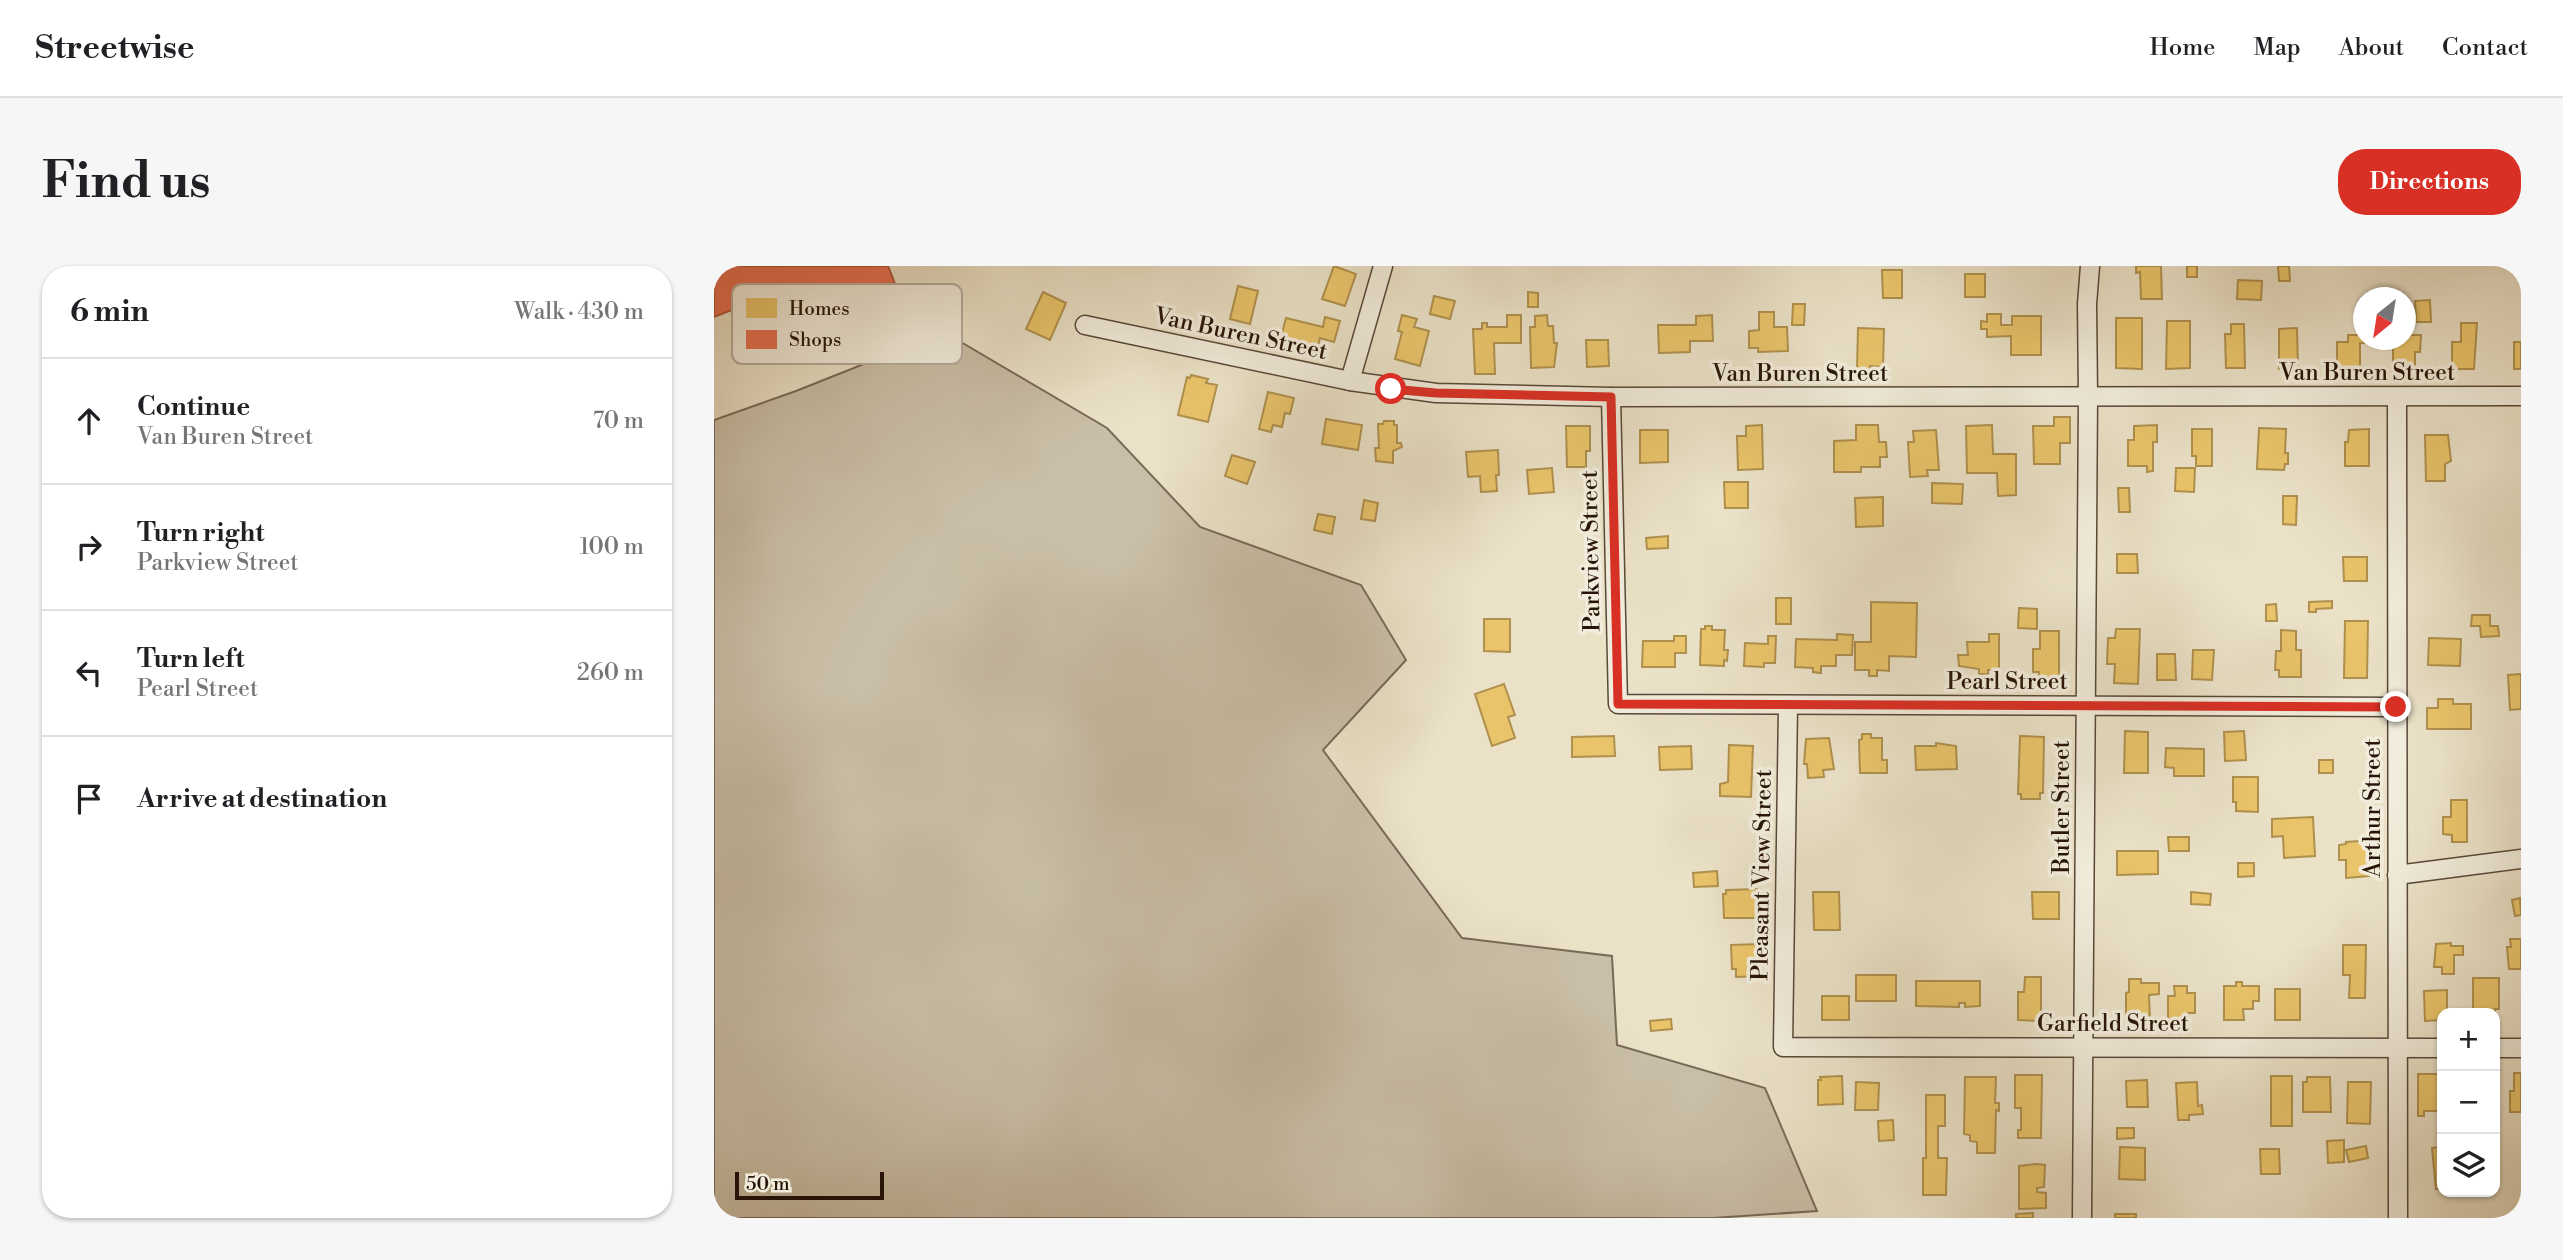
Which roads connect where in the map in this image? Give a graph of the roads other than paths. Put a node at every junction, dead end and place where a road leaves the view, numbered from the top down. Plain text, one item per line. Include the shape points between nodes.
1 (1383, 266) edge
2 (2090, 266) edge
3 (1086, 325) dead end
4 (1350, 381) junction
5 (2521, 396) edge
6 (1611, 397) junction
7 (2088, 397) junction
8 (2397, 397) junction
9 (1618, 704) joint
10 (1788, 705) junction
11 (2086, 705) junction
12 (2396, 707) junction
13 (2521, 859) edge
14 (2397, 875) junction
15 (1783, 1047) joint
16 (2084, 1047) junction
17 (2398, 1048) junction
18 (2437, 1048) edge
19 (2500, 1048) edge
20 (2521, 1048) edge
21 (2082, 1218) edge
22 (2398, 1218) edge

1 - 4 street
2 - 7 street, Butler Street
3 - 4 street, Van Buren Street
4 - 6 street, Van Buren Street via 1436,393
5 - 8 street, Van Buren Street
6 - 7 street, Van Buren Street
6 - 9 street, Parkview Street
7 - 8 street, Van Buren Street
7 - 11 street, Butler Street
8 - 12 street, Arthur Street
9 - 10 street, Pearl Street
10 - 11 street, Pearl Street
10 - 15 street, Pleasant View Street
11 - 12 street, Pearl Street
11 - 16 street, Butler Street
12 - 14 street, Arthur Street
13 - 14 street
14 - 17 street, Arthur Street
15 - 16 street, Garfield Street
16 - 17 street, Garfield Street
16 - 21 street, Butler Street
17 - 18 street, Garfield Street
17 - 22 street, Arthur Street
19 - 20 street

